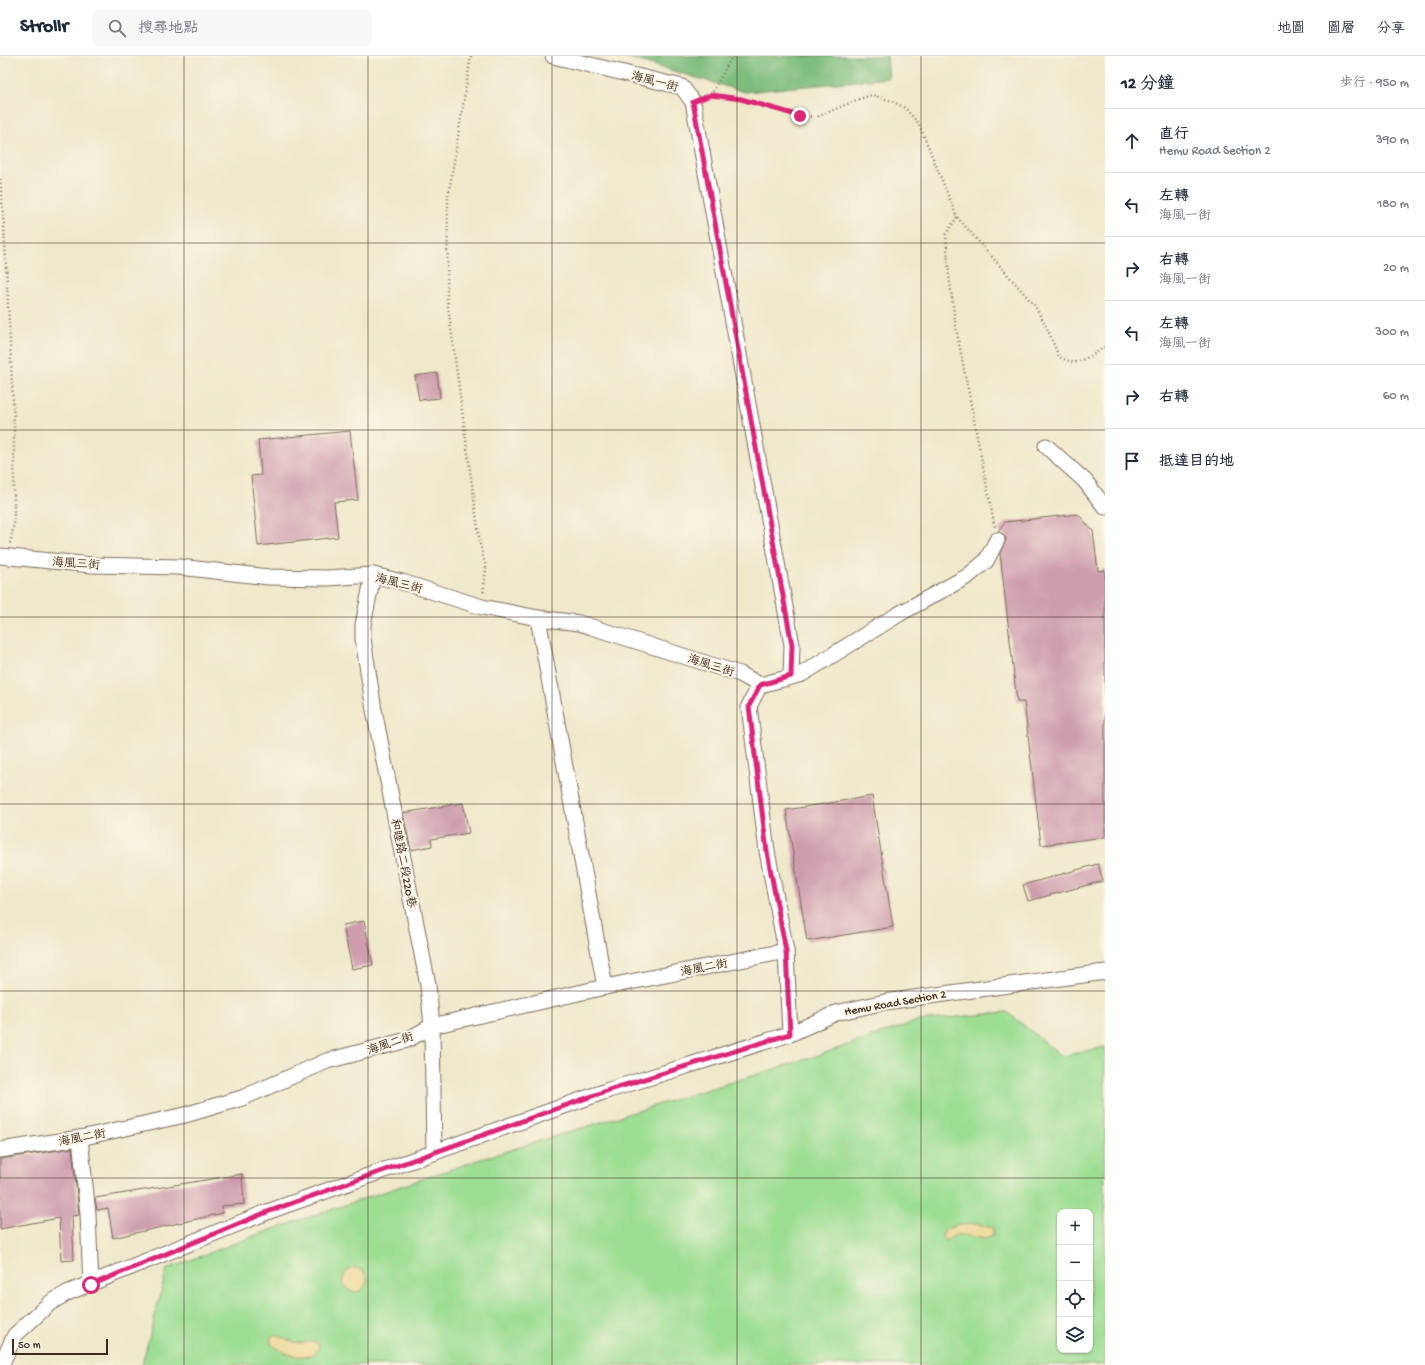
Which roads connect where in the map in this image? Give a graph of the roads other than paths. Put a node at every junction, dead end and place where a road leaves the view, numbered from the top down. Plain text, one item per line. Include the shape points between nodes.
1 (553, 56) edge
2 (1046, 446) dead end
3 (1105, 507) edge
4 (997, 540) road end
5 (4, 556) edge
6 (372, 575) junction
7 (538, 618) junction
8 (791, 676) junction
9 (760, 685) junction
10 (786, 951) junction
11 (1105, 972) edge
12 (605, 987) junction
13 (432, 1026) junction
14 (790, 1034) junction
15 (80, 1138) junction
16 (0, 1150) edge
17 (434, 1153) junction
18 (91, 1285) junction
19 (1, 1365) edge

1 - 8 street, 海風一街 via 682,87 693,102 792,645
2 - 3 street via 1085,481
4 - 8 street via 986,561 968,576 899,614 802,674
5 - 6 street, 海風三街 via 92,565 178,567 269,577 327,578
6 - 7 street, 海風三街 via 482,607
6 - 13 street, 和睦路二段220巷 via 363,639 374,710 428,985
7 - 9 street, 海風三街 via 579,623 740,674
7 - 12 street
8 - 9 street
9 - 10 street via 749,706 767,852
10 - 12 street, 海風二街
10 - 14 street
11 - 14 street, Hemu Road Section 2 via 885,1002 836,1013
12 - 13 street, 海風二街
13 - 15 street, 海風二街 via 407,1040 327,1062 242,1098 184,1115
13 - 17 street, 和睦路二段220巷
14 - 17 street, Hemu Road Section 2 via 609,1090
15 - 16 street, 海風二街
15 - 18 street via 88,1214
17 - 18 street, Hemu Road Section 2 via 267,1212
18 - 19 street, Hemu Road Section 2 via 50,1303 32,1319 15,1335

